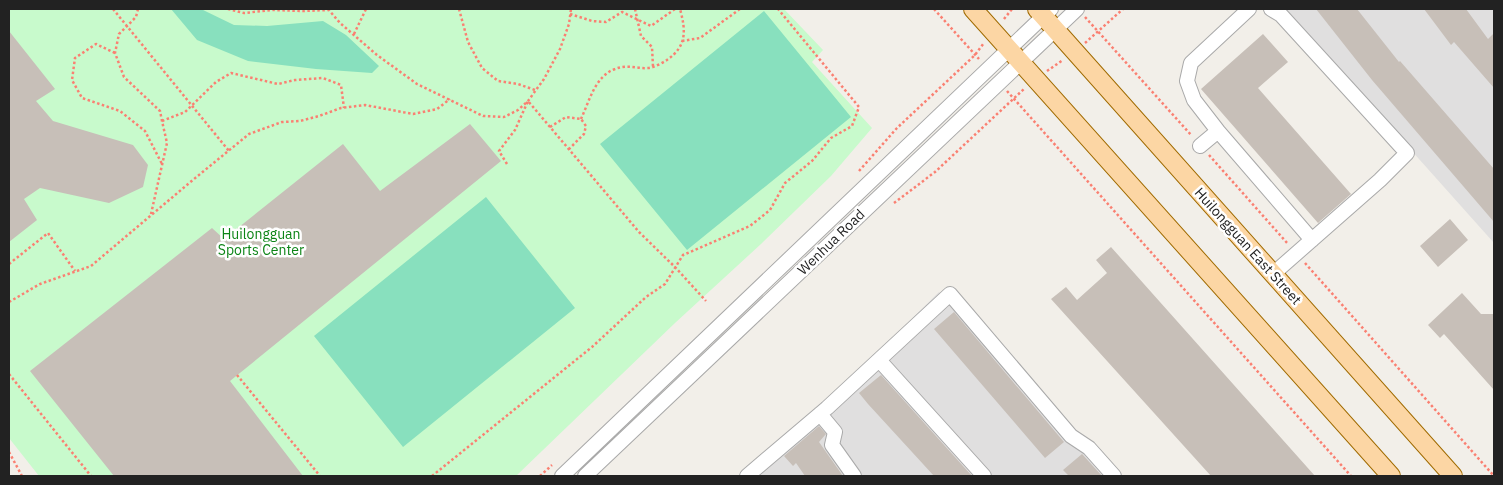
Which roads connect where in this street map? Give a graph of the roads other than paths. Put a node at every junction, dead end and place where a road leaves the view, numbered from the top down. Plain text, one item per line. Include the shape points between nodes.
1 (973, 9) edge
2 (1249, 9) edge
3 (1271, 9) edge
4 (1044, 11) edge
5 (1080, 11) edge
6 (1055, 30) junction
7 (1015, 56) junction
8 (1218, 131) junction
9 (1200, 146) dead end
10 (1312, 240) junction
11 (1273, 274) junction
12 (879, 360) junction
13 (820, 414) junction
14 (562, 476) edge
15 (584, 476) edge
16 (747, 476) edge
17 (854, 476) edge
18 (984, 476) edge
19 (1114, 476) edge
20 (1391, 476) edge
21 (1453, 476) edge

1 - 7 main road
2 - 8 street via 1191,63 1187,81 1194,100
3 - 10 street via 1281,15 1407,153
4 - 6 main road, Huilongguan East Street
4 - 7 street, Wenhua Road
5 - 6 street, Wenhua Road
6 - 7 street, Wenhua Road
6 - 11 main road, Huilongguan East Street
7 - 14 street, Wenhua Road
7 - 15 street, Wenhua Road
7 - 20 main road
8 - 9 street
8 - 10 street
10 - 11 street
11 - 21 main road, Huilongguan East Street
12 - 13 street
12 - 18 street
12 - 19 street via 950,294 1071,436 1089,448
13 - 16 street
13 - 17 street via 835,432 832,445

